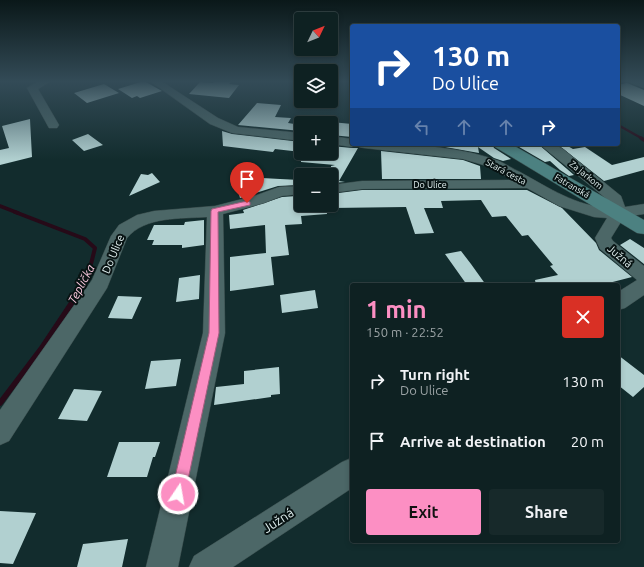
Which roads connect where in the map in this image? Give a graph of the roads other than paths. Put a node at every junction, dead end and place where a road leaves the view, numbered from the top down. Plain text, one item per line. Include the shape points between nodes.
1 (43, 107) edge
2 (197, 107) edge
3 (53, 125) dead end
4 (294, 136) edge
5 (338, 141) edge
6 (350, 143) edge
7 (382, 146) edge
8 (503, 146) edge
9 (548, 146) edge
10 (529, 184) junction
11 (338, 188) edge
12 (294, 191) edge
13 (644, 209) edge
14 (215, 211) junction
15 (618, 213) junction
16 (644, 228) edge
17 (644, 276) edge
18 (644, 285) edge
19 (620, 301) edge
20 (0, 432) edge
21 (350, 473) edge
22 (162, 567) edge
23 (204, 567) edge

1 - 3 street
2 - 4 street via 214,121 236,130
5 - 6 street
7 - 10 street, Stará cesta via 479,158 495,164
8 - 15 main road, Fatranská
9 - 15 street, Za jarkom via 616,199
10 - 11 street, Do Ulice
10 - 15 street, Stará cesta via 564,203 594,212
12 - 14 street, Do Ulice via 279,192
13 - 15 street, Stará cesta
14 - 20 street, Do Ulice via 154,216 125,229 119,236 100,283
14 - 22 street via 214,333
15 - 16 main road, Fatranská
15 - 17 street, Južná via 603,238 606,245
18 - 19 street
21 - 23 street, Južná

